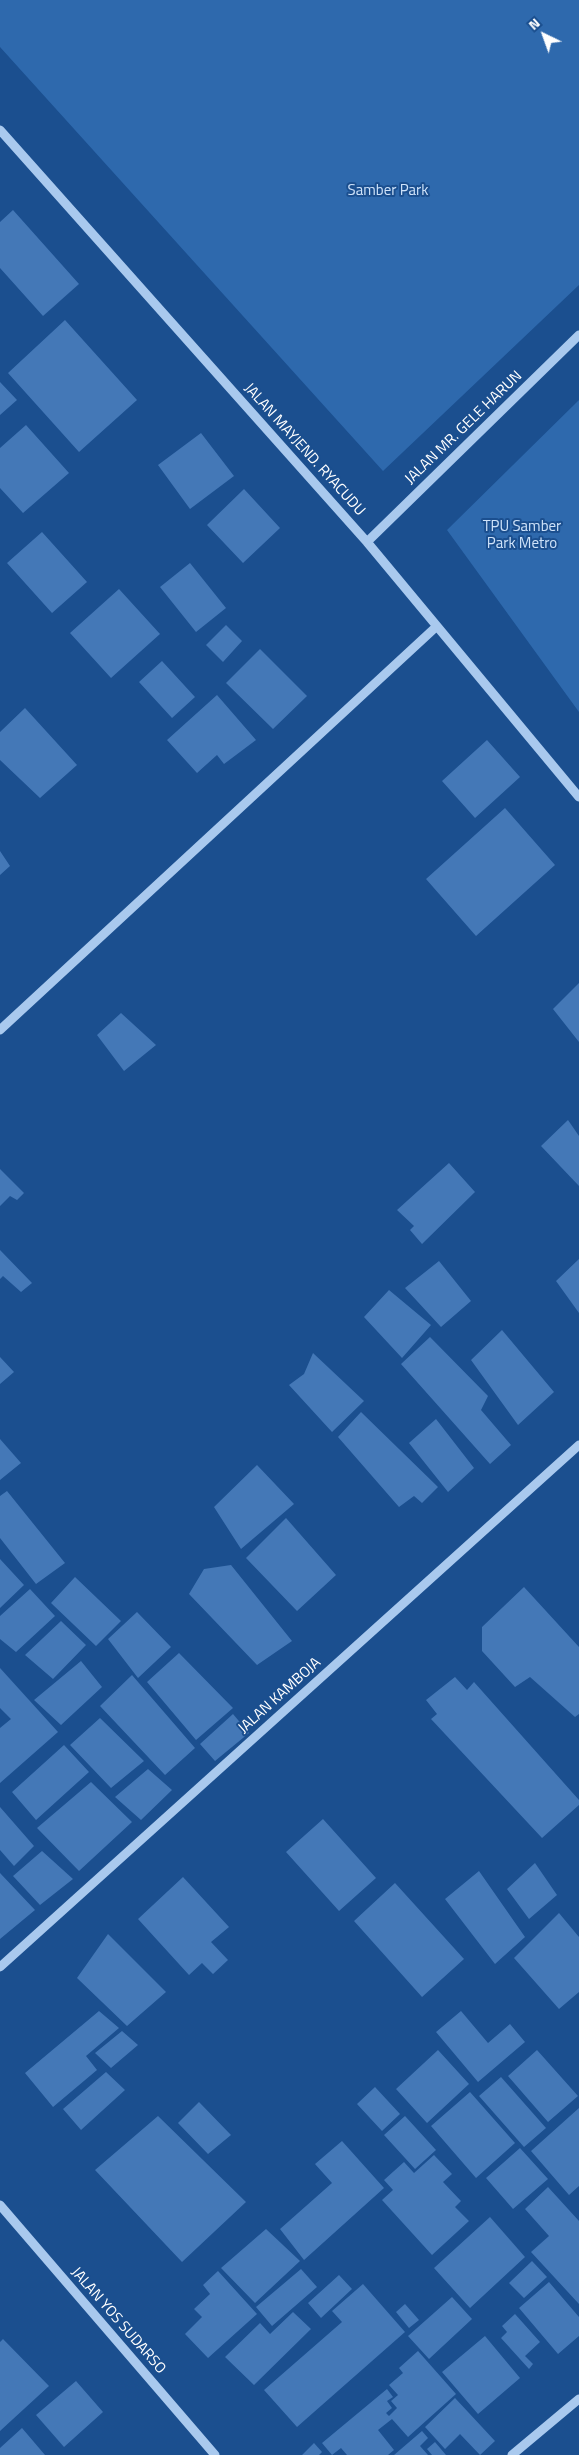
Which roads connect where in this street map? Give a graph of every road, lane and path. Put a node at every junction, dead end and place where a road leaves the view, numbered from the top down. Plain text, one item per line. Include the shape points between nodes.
1 (0, 130) edge
2 (579, 335) edge
3 (368, 542) junction
4 (437, 626) junction
5 (579, 797) edge
6 (0, 1030) edge
7 (579, 1445) edge
8 (0, 1968) edge
9 (0, 2204) edge
10 (579, 2398) edge
11 (215, 2455) edge
12 (512, 2455) edge

1 - 3 street, JALAN MAYJEND. RYACUDU
2 - 3 street, JALAN MR. GELE HARUN
3 - 4 street, JALAN MAYJEND. RYACUDU
4 - 5 street, JALAN MAYJEND. RYACUDU
4 - 6 street
7 - 8 street, JALAN KAMBOJA
9 - 11 street, JALAN YOS SUDARSO
10 - 12 street

